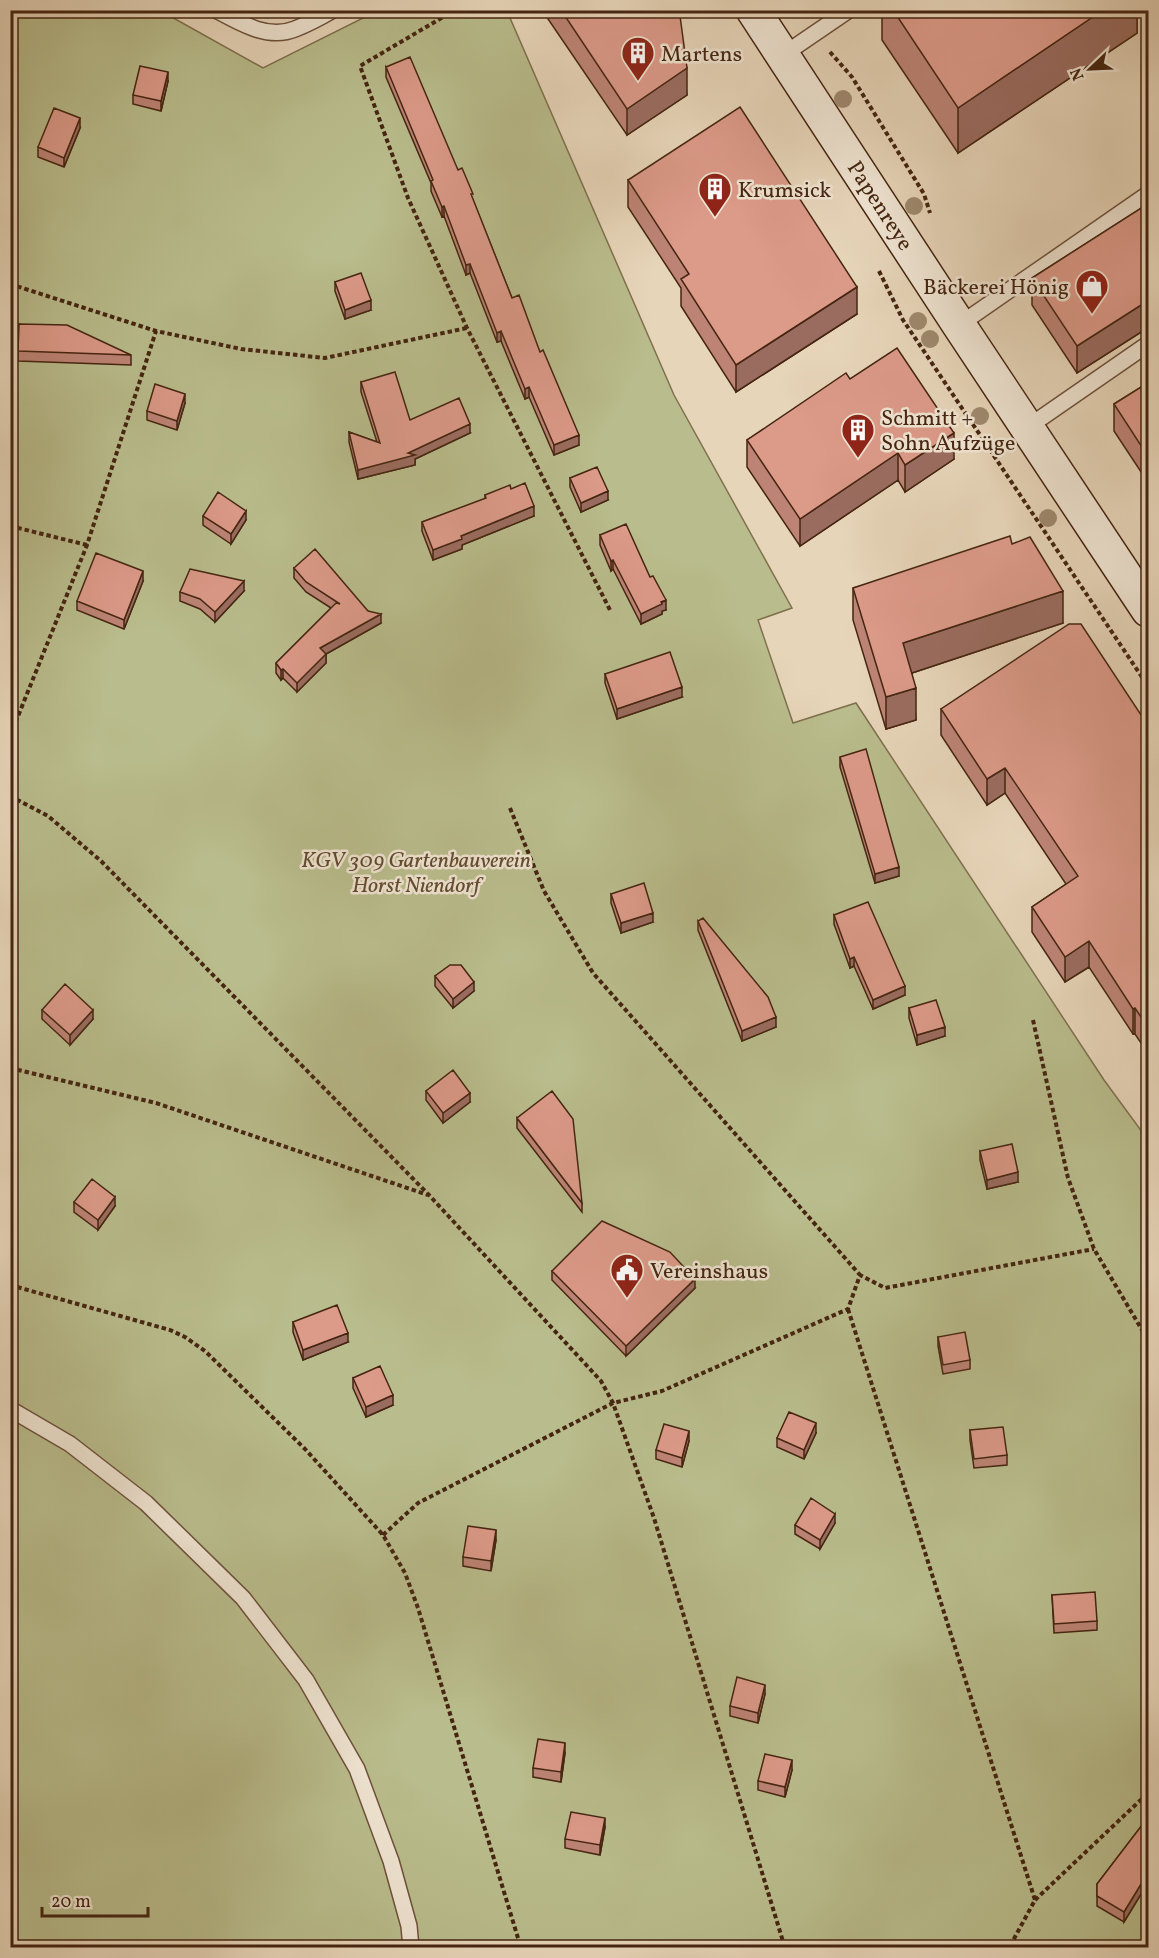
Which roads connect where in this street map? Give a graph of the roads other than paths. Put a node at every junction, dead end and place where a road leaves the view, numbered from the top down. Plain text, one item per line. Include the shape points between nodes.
1 (216, 10) edge
2 (333, 10) edge
3 (753, 10) edge
4 (849, 10) edge
5 (783, 55) junction
6 (1149, 194) edge
7 (959, 326) junction
8 (1149, 344) edge
9 (1028, 427) junction
10 (1149, 610) edge
11 (10, 1409) edge
12 (411, 1947) edge

1 - 2 lane via 270,33 293,30
3 - 5 main road, Papenreye
4 - 5 lane
5 - 7 main road, Papenreye
6 - 7 lane
7 - 9 main road, Papenreye
8 - 9 lane
9 - 10 main road, Papenreye
11 - 12 lane via 70,1444 146,1503 243,1598 306,1680 357,1769 391,1861

